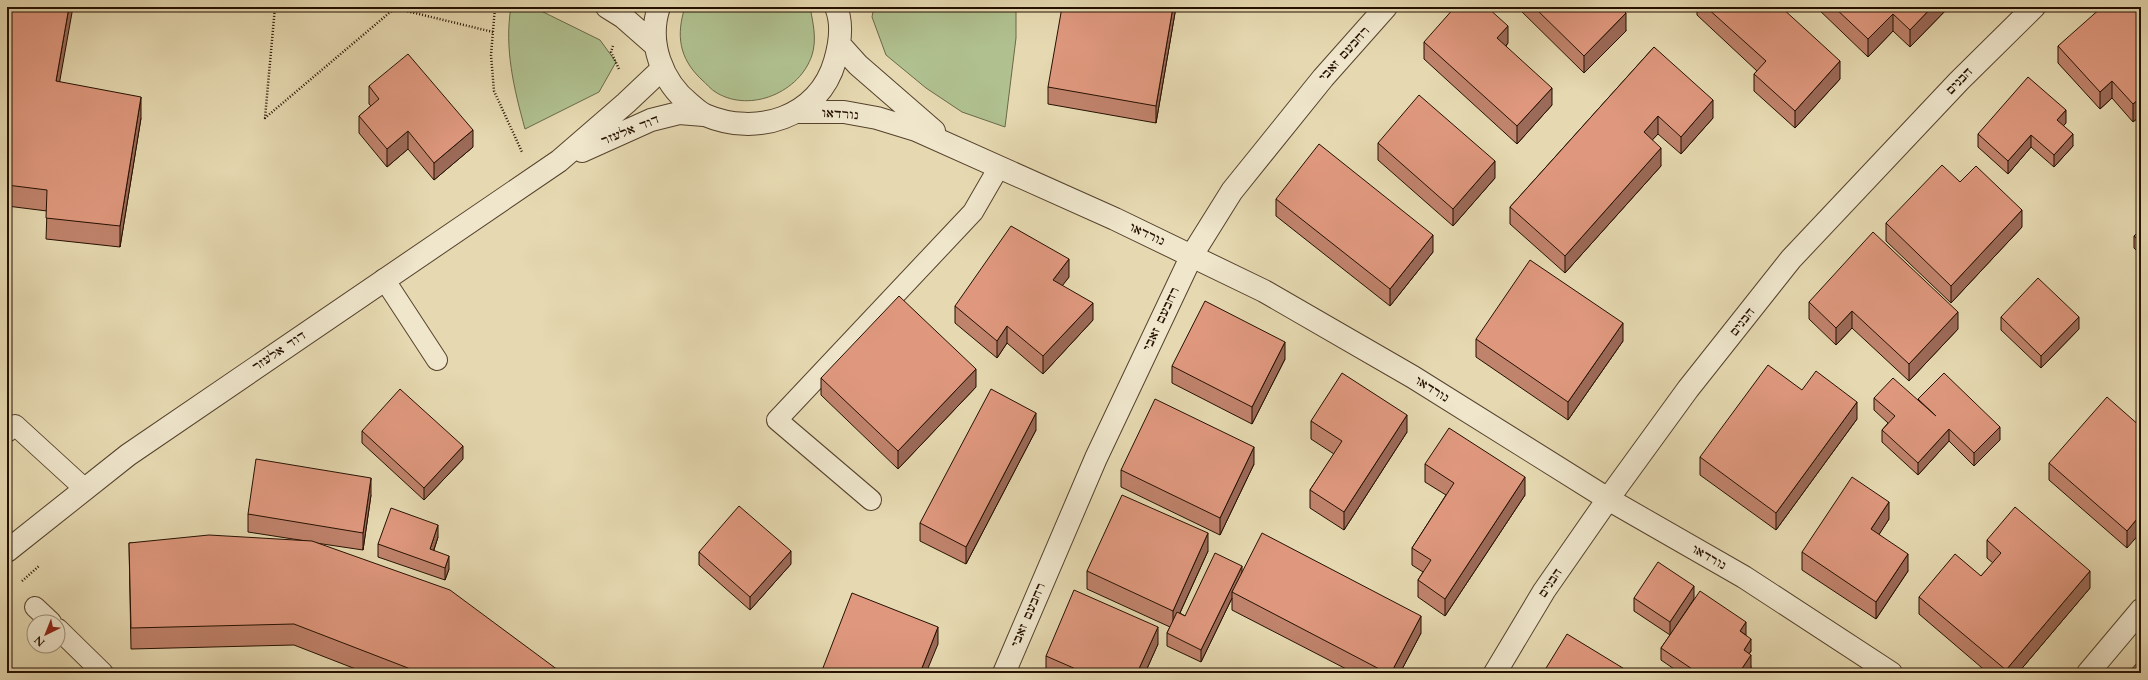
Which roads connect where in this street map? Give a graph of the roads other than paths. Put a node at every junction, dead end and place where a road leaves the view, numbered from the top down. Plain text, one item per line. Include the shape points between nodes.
1 (607, 7) edge
2 (659, 7) edge
3 (1386, 7) edge
4 (2034, 7) edge
5 (837, 8) edge
6 (840, 45) junction
7 (656, 46) junction
8 (662, 68) junction
9 (796, 112) junction
10 (704, 115) junction
11 (951, 144) junction
12 (559, 161) junction
13 (999, 167) junction
14 (1192, 255) junction
15 (384, 279) junction
16 (437, 360) dead end
17 (7, 432) edge
18 (84, 489) junction
19 (1608, 499) junction
20 (871, 500) dead end
21 (7, 551) edge
22 (35, 607) dead end
23 (2141, 610) edge
24 (42, 614) edge
25 (66, 637) edge
26 (103, 673) edge
27 (1004, 673) edge
28 (1494, 673) edge
29 (1891, 673) edge
30 (2088, 673) edge

1 - 7 street via 623,17
2 - 7 street via 656,16
3 - 14 street, רחבעם זאבי via 1323,78 1232,191
4 - 19 street, הבנים via 1959,81 1791,259 1688,389
5 - 6 street
6 - 9 street via 832,72 821,89
6 - 11 street, נורדאו via 896,100
7 - 8 street
8 - 10 street via 679,95
8 - 12 street, דוד אלעזר via 626,104
9 - 10 street via 766,124 734,125
9 - 11 street, נורדאו via 844,112 877,118
10 - 12 street, דוד אלעזר via 678,113 651,120
11 - 13 street, נורדאו
12 - 15 street, דוד אלעזר
13 - 14 street, נורדאו
13 - 20 lane via 973,212 777,420
14 - 19 street, נורדאו via 1264,291 1412,377
14 - 27 street, רחבעם זאבי via 1096,458
15 - 16 lane
15 - 18 street, דוד אלעזר via 128,455
17 - 18 lane via 15,425
18 - 21 street, דוד אלעזר
19 - 28 street, הבנים via 1544,591
19 - 29 street, נורדאו via 1744,577
22 - 24 lane
23 - 30 street
25 - 26 lane

